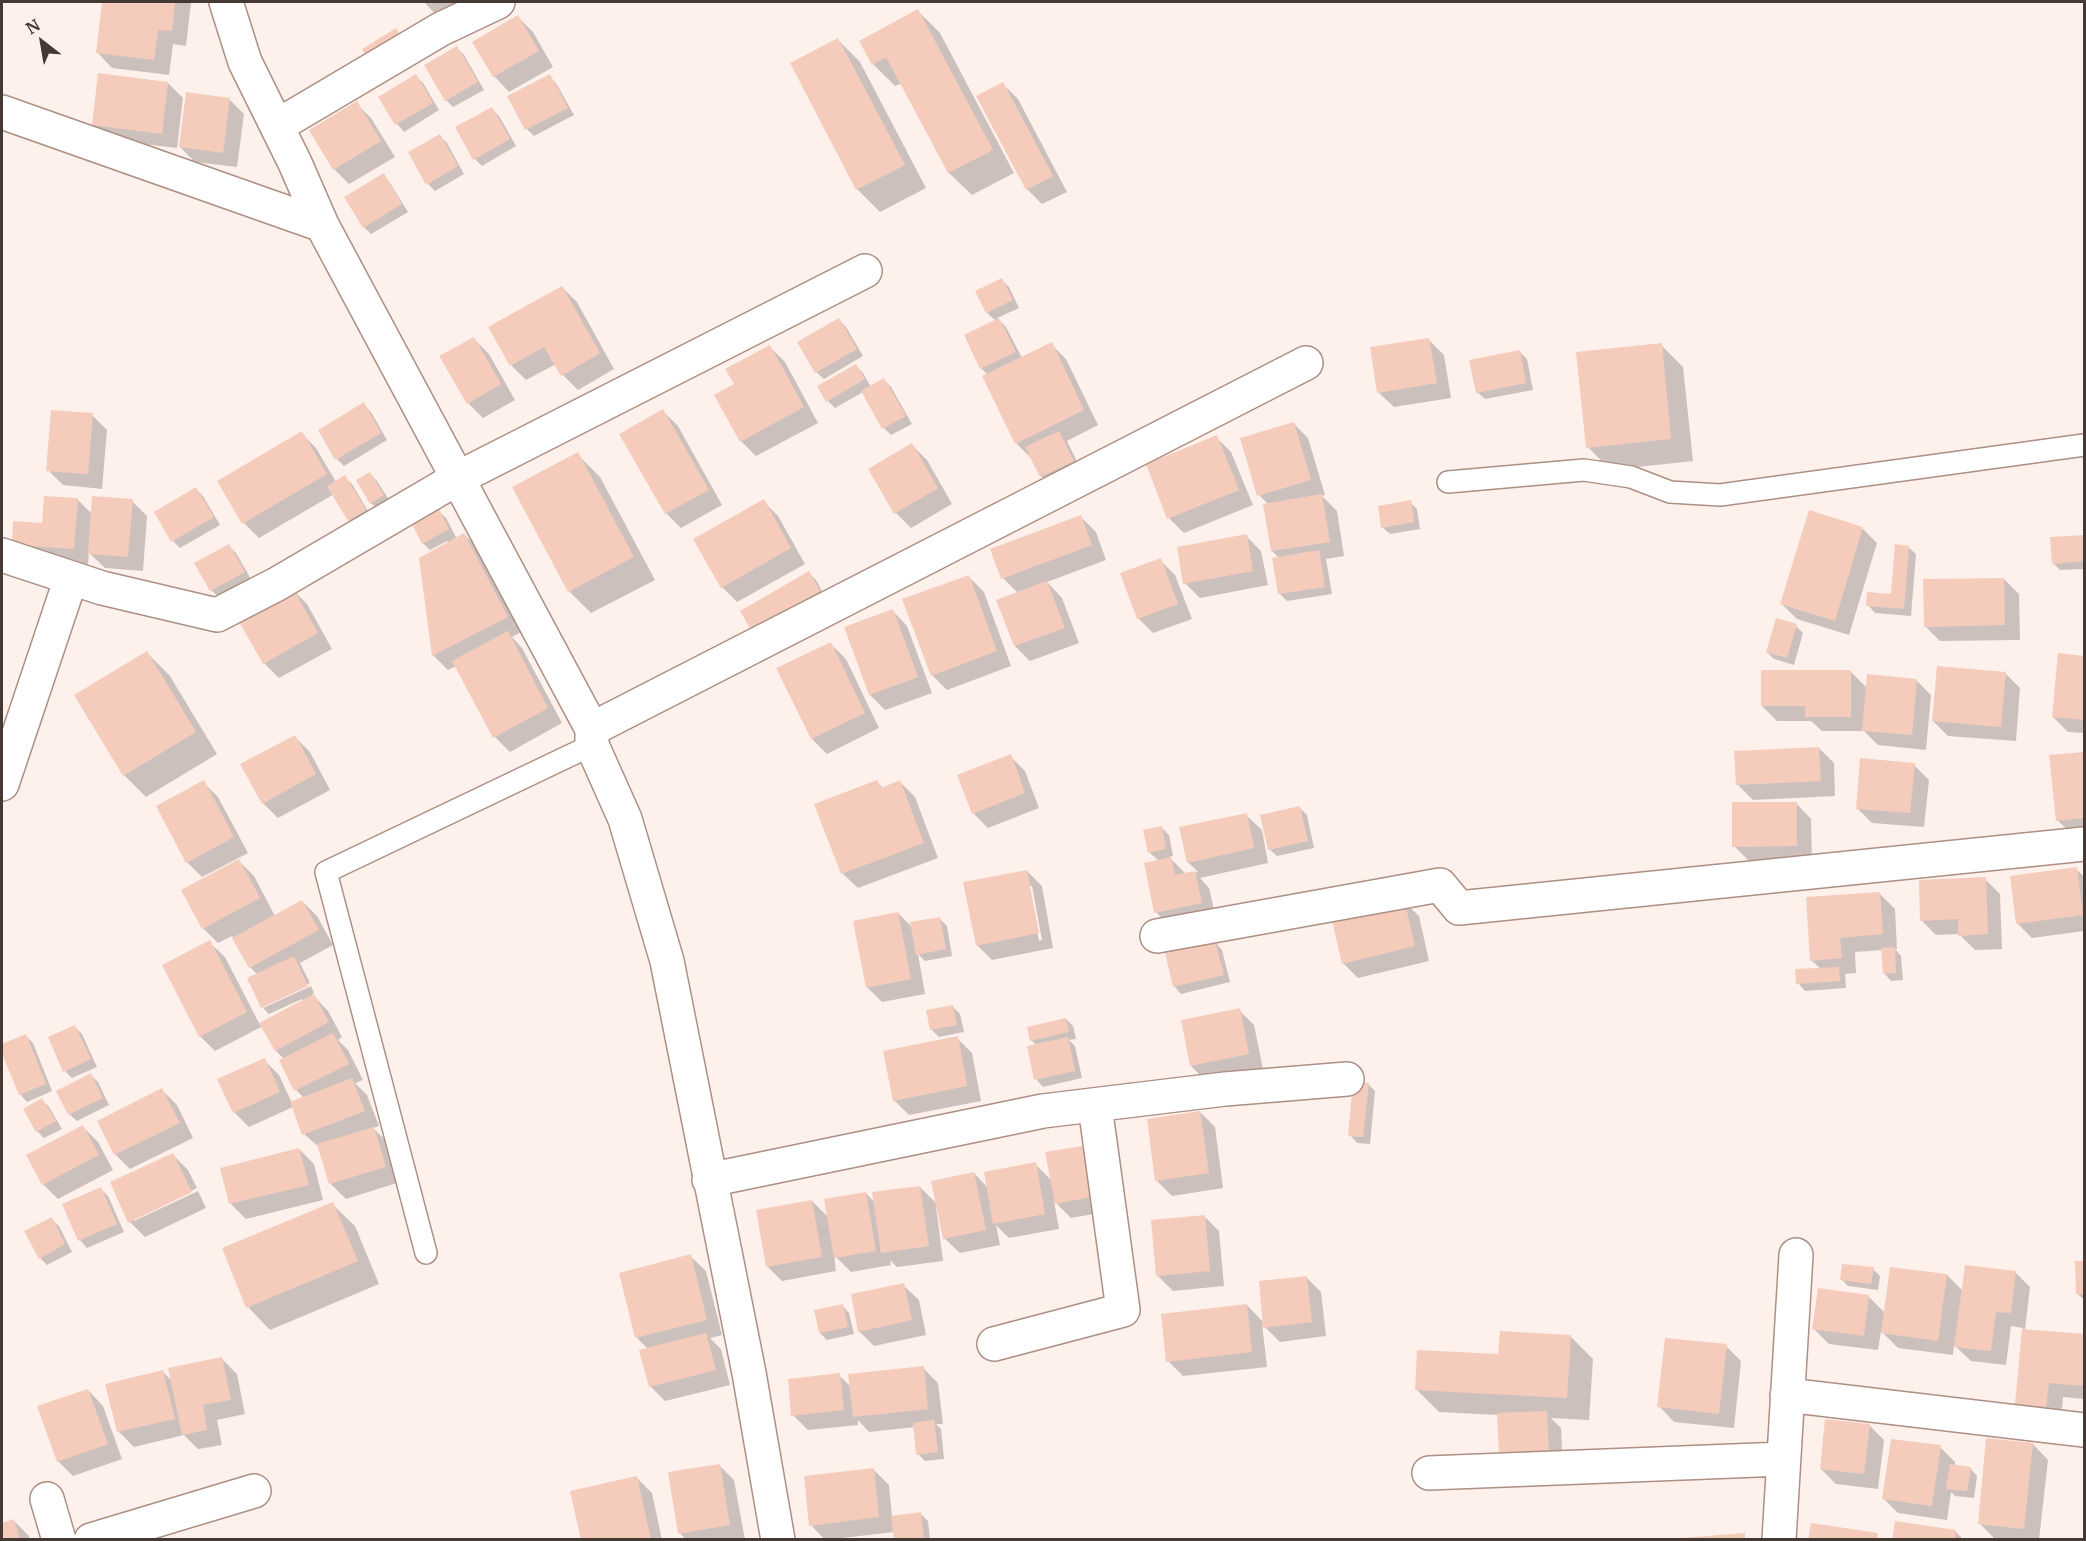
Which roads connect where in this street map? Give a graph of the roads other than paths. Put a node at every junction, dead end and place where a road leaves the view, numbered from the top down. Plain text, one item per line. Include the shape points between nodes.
1 (226, 2) edge
2 (498, 2) edge
3 (2, 112) edge
4 (277, 126) junction
5 (322, 225) junction
6 (865, 272) dead end
7 (1306, 363) dead end
8 (2085, 445) edge
9 (458, 478) junction
10 (1448, 482) dead end
11 (2, 555) edge
12 (71, 578) junction
13 (592, 737) junction
14 (2, 784) edge
15 (2085, 844) edge
16 (1157, 936) dead end
17 (1347, 1079) dead end
18 (1095, 1106) junction
19 (709, 1180) junction
20 (426, 1253) dead end
21 (1796, 1255) dead end
22 (994, 1344) dead end
23 (1787, 1395) junction
24 (2085, 1430) edge
25 (1783, 1459) junction
26 (1429, 1473) dead end
27 (254, 1491) dead end
28 (47, 1499) dead end
29 (59, 1539) edge
30 (91, 1539) edge
31 (778, 1539) edge
32 (1779, 1539) edge

1 - 4 street via 245,62
2 - 4 street via 441,28
3 - 5 street
4 - 5 street
5 - 9 street
6 - 9 street
7 - 13 street
8 - 10 lane via 1720,495 1670,492 1631,477 1584,470
9 - 12 street via 217,615
9 - 13 street
11 - 12 street
12 - 14 street
13 - 19 street via 625,819 667,961
13 - 20 lane via 326,872
15 - 16 street via 1459,908 1440,885
17 - 18 street via 1225,1089
18 - 19 street via 1043,1111
18 - 22 street via 1123,1310
19 - 31 street
21 - 23 street
23 - 24 street
23 - 25 street
25 - 26 street
25 - 32 street
27 - 30 street
28 - 29 street

